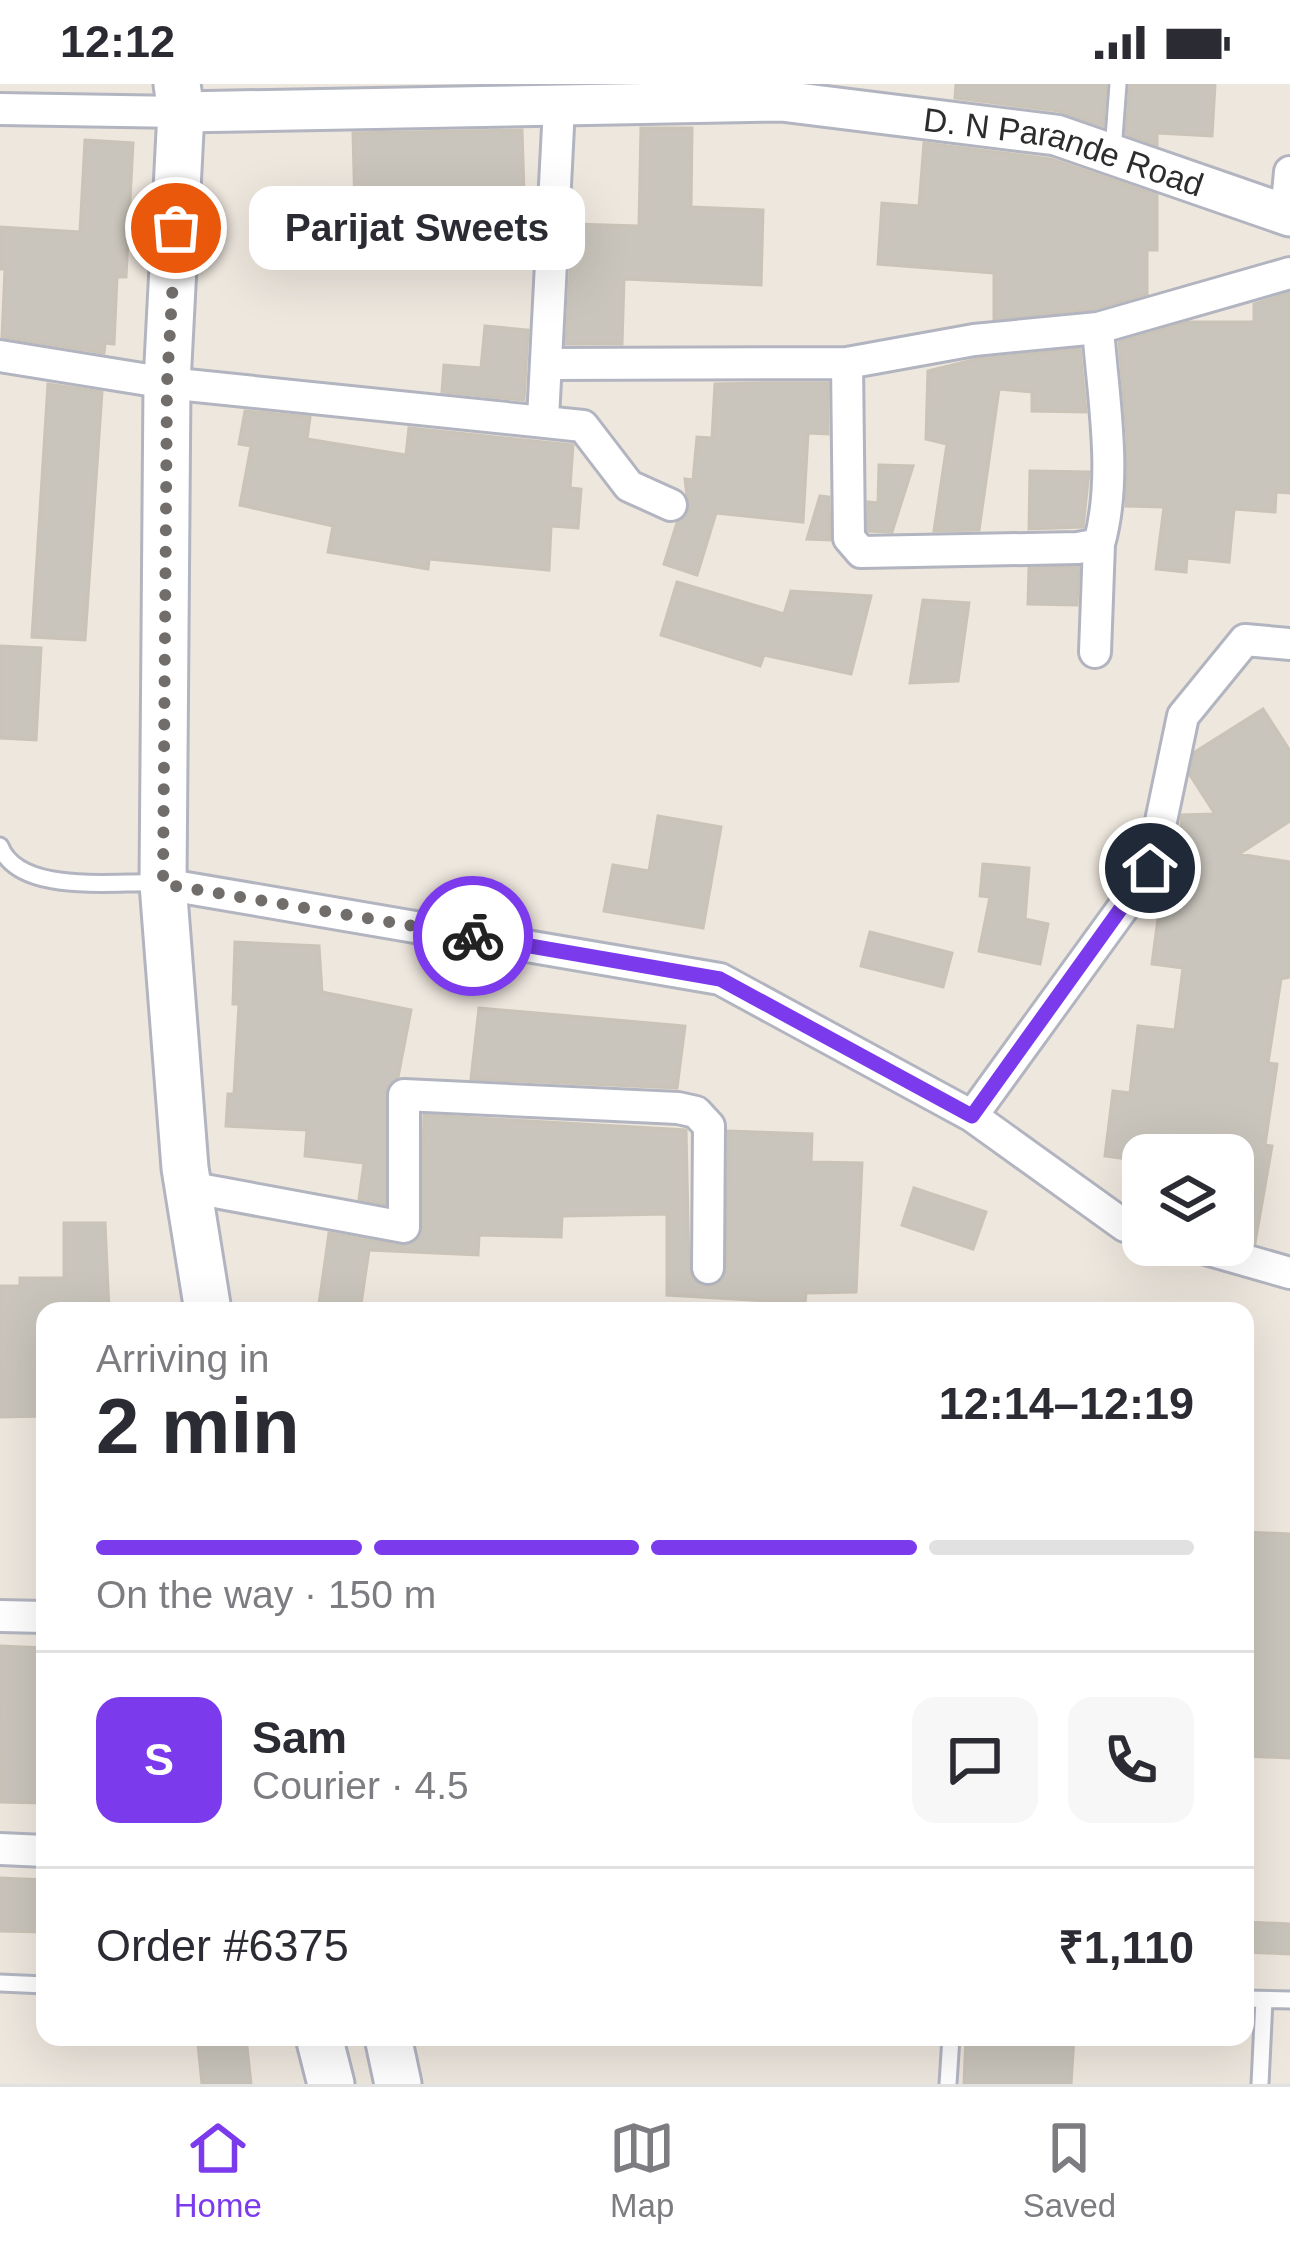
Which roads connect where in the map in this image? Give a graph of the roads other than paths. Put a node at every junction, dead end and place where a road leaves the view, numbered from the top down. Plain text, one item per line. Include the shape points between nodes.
1 (1118, 84) edge
2 (179, 98) edge
3 (560, 107) junction
4 (0, 109) edge
5 (1113, 154) junction
6 (1290, 172) edge
7 (1288, 215) edge
8 (1290, 273) edge
9 (1098, 328) junction
10 (0, 356) edge
11 (847, 363) junction
12 (549, 364) junction
13 (167, 383) junction
14 (543, 419) junction
15 (671, 506) dead end
16 (1099, 544) junction
17 (1290, 644) edge
18 (1095, 652) dead end
19 (0, 846) edge
20 (163, 884) junction
21 (972, 1116) junction
22 (188, 1186) junction
23 (1122, 1224) edge
24 (1254, 1263) edge
25 (708, 1268) dead end
26 (1290, 1273) edge
27 (207, 1302) edge
28 (0, 1616) edge
29 (36, 1617) edge
30 (0, 1849) edge
31 (36, 1851) edge
32 (0, 1983) edge
33 (36, 1985) edge
34 (1254, 1999) edge
35 (1264, 2000) junction
36 (1290, 2000) edge
37 (321, 2046) edge
38 (390, 2046) edge
39 (950, 2046) edge
40 (331, 2084) edge
41 (398, 2084) edge
42 (948, 2084) edge
43 (1260, 2084) edge

1 - 5 lane
2 - 3 street, D. N Parande Road
2 - 4 street
2 - 13 main road
3 - 5 street, D. N Parande Road via 781,101 1056,135
3 - 12 street
5 - 7 street, D. N Parande Road
6 - 7 street
8 - 9 street
9 - 11 street
9 - 16 street via 1108,466
10 - 13 street
11 - 12 street
11 - 16 street via 849,538 861,552
12 - 14 street
13 - 14 street
13 - 20 main road
14 - 15 street via 583,426 629,486
16 - 18 street
17 - 21 street via 1245,640 1183,716 1150,868
19 - 20 lane via 16,869 35,877
20 - 21 street via 720,979
20 - 22 main road
21 - 23 street
22 - 25 street via 404,1227 404,1095 679,1108 710,1126
22 - 27 main road
24 - 26 street
28 - 29 street
30 - 31 street
32 - 33 lane
34 - 35 lane
35 - 36 lane
35 - 43 lane
37 - 40 main road
38 - 41 main road
39 - 42 lane

